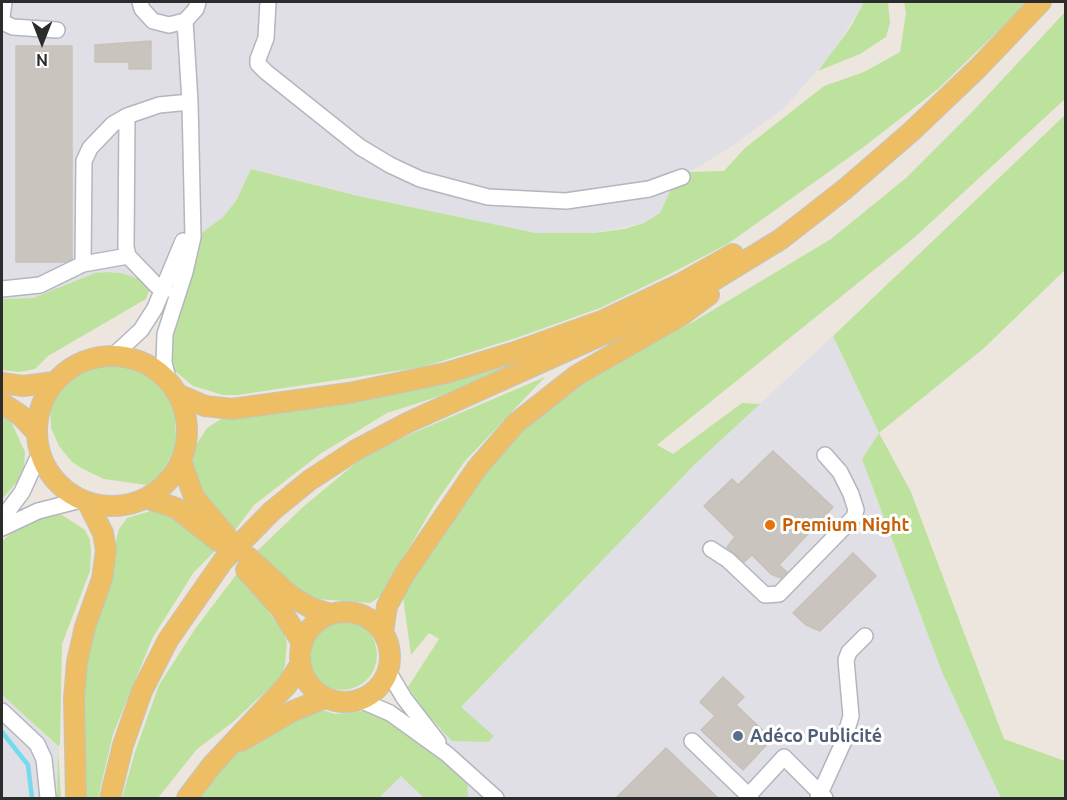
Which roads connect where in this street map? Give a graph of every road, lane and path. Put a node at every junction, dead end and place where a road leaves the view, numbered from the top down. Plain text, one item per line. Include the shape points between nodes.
1 (4, 2) edge
2 (140, 2) edge
3 (198, 2) edge
4 (268, 2) edge
5 (1041, 2) edge
6 (2, 17) edge
7 (185, 21) junction
8 (2, 22) edge
9 (57, 30) dead end
10 (190, 102) junction
11 (127, 116) junction
12 (682, 177) dead end
13 (844, 189) junction
14 (192, 215) junction
15 (781, 239) junction
16 (128, 256) junction
17 (83, 264) junction
18 (2, 290) edge
19 (165, 290) junction
20 (114, 356) junction
21 (54, 382) junction
22 (2, 383) edge
23 (173, 387) junction
24 (2, 403) edge
25 (36, 432) junction
26 (40, 453) junction
27 (825, 455) dead end
28 (181, 461) junction
29 (146, 498) junction
30 (85, 501) junction
31 (2, 519) edge
32 (2, 528) edge
33 (711, 549) dead end
34 (331, 614) junction
35 (383, 632) junction
36 (865, 636) dead end
37 (302, 643) junction
38 (300, 665) junction
39 (388, 671) junction
40 (325, 698) junction
41 (360, 700) junction
42 (2, 711) edge
43 (692, 741) dead end
44 (224, 752) junction
45 (447, 754) junction
46 (750, 797) edge
47 (821, 797) edge
48 (48, 798) edge
49 (76, 798) edge
50 (110, 798) edge
51 (186, 798) edge
52 (496, 798) edge

1 - 6 street
2 - 7 street via 153,21 169,25
3 - 7 street
4 - 12 street via 266,38 258,64 360,147 420,179 488,197 566,201 649,189
5 - 13 main road via 978,68
7 - 10 street
8 - 9 street via 13,27
10 - 11 street via 159,105
10 - 14 street
11 - 16 street
11 - 17 street via 113,124 90,148 84,161
13 - 15 main road
13 - 23 main road via 646,300 594,324 488,361 383,387 257,406 216,409
14 - 19 street
14 - 23 street via 189,254 165,334 164,362
15 - 35 main road via 682,315 577,375 516,423 459,492 399,583 387,606
15 - 50 main road via 660,309 409,422 356,450 280,504 223,561 168,640 142,691
16 - 17 street
16 - 19 street via 156,286
17 - 18 street via 40,285
19 - 20 street via 141,330
20 - 21 main road via 81,362
20 - 23 main road via 143,362
21 - 22 main road via 23,386
21 - 25 main road via 41,405
23 - 28 main road via 187,421 186,449
24 - 25 main road
25 - 26 main road
26 - 30 main road via 55,481
26 - 31 street via 22,492
27 - 33 street via 852,494 854,517 779,594 765,596
28 - 29 main road via 167,483
28 - 29 main road via 194,497 222,538 176,508
29 - 30 main road via 118,506
30 - 32 street via 38,511
30 - 49 main road via 103,533 106,550 102,579 77,662
34 - 35 main road via 354,613 375,623
34 - 37 main road via 318,621
34 - 37 main road via 291,596 244,560
35 - 39 main road via 391,658
36 - 47 street via 846,660 851,716
37 - 38 main road
38 - 40 main road via 313,690
38 - 44 main road via 287,685
39 - 41 main road via 382,684
39 - 45 street
40 - 41 main road via 348,703
40 - 44 main road via 293,711
41 - 45 street via 390,713
42 - 48 street via 36,744 44,759
43 - 46 street
44 - 51 main road
45 - 52 street
46 - 47 street via 784,757

